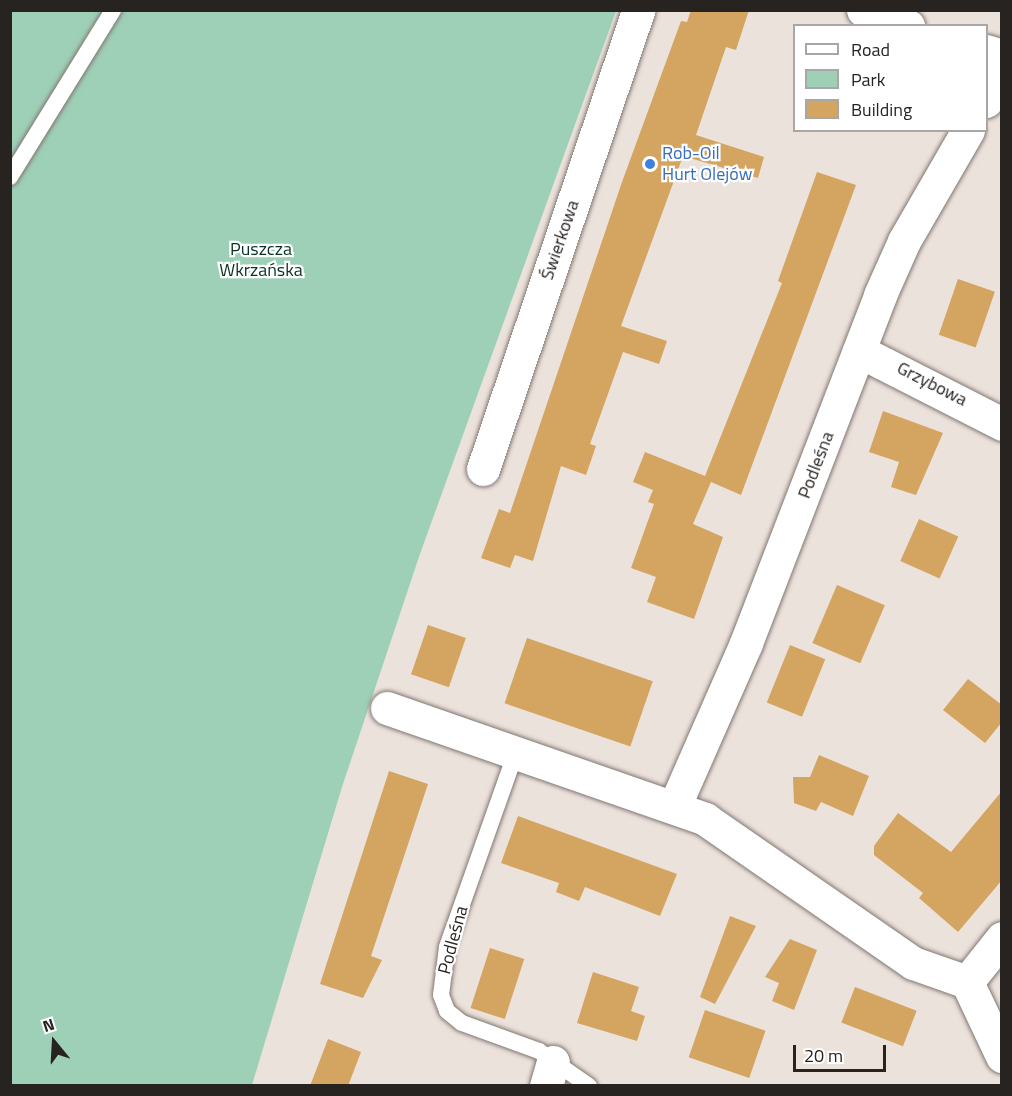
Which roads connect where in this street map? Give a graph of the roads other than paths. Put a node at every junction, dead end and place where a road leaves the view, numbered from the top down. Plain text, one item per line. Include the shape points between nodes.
1 (113, 10) edge
2 (638, 10) edge
3 (863, 10) edge
4 (902, 24) edge
5 (1002, 76) edge
6 (988, 98) edge
7 (967, 132) edge
8 (10, 177) edge
9 (859, 351) junction
10 (1002, 424) edge
11 (483, 469) dead end
12 (387, 708) dead end
13 (516, 752) junction
14 (675, 806) junction
15 (1002, 938) edge
16 (967, 982) junction
17 (1002, 1056) edge
18 (549, 1074) edge
19 (589, 1086) edge

1 - 8 lane
2 - 11 street, Świerkowa
3 - 4 street
5 - 6 street
7 - 9 street, Podleśna via 904,242
9 - 10 street, Grzybowa
9 - 14 street, Podleśna via 746,643
12 - 13 street
13 - 14 street
13 - 18 lane, Podleśna via 447,947 441,994 447,1011 462,1023 539,1051
14 - 16 street via 729,832 913,963
15 - 16 street
16 - 17 street
18 - 19 lane, Podleśna

